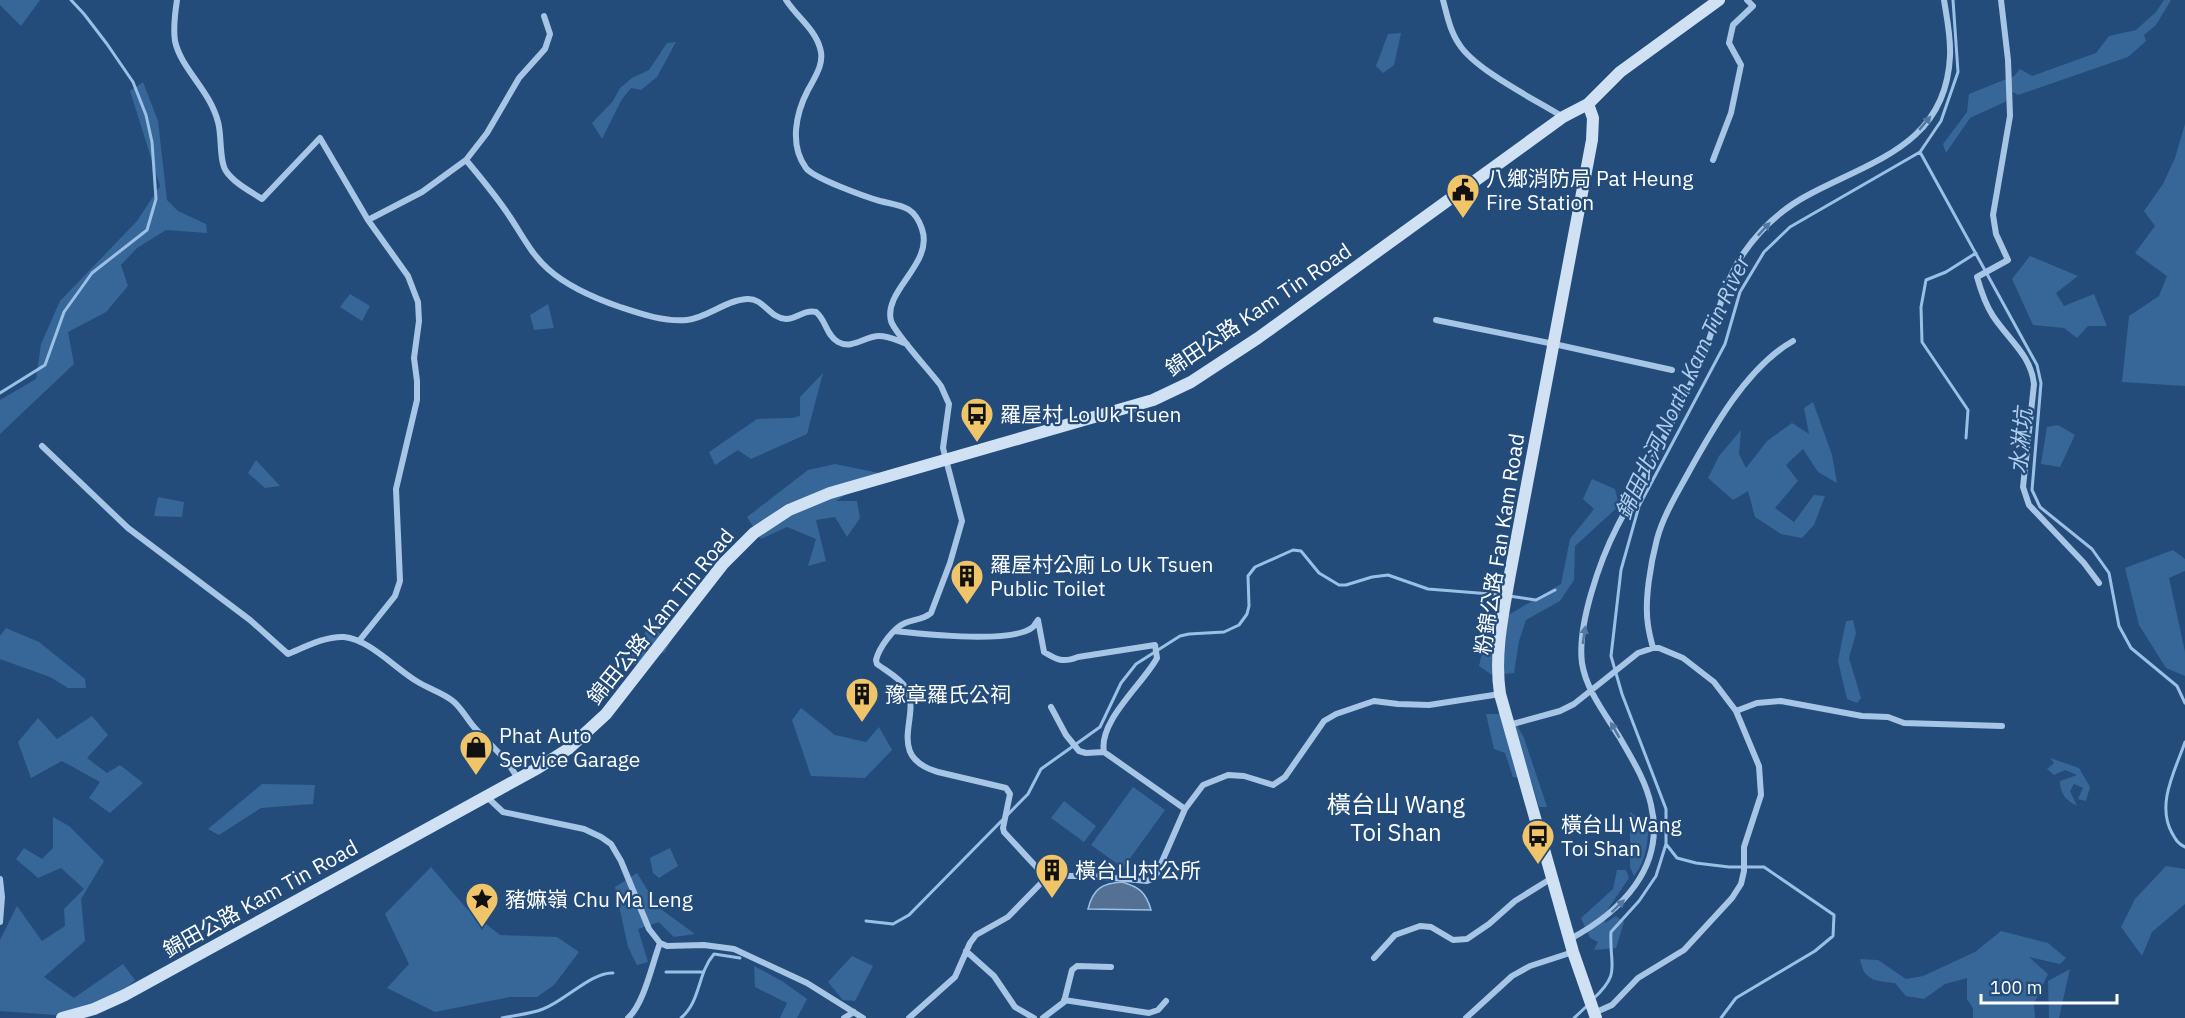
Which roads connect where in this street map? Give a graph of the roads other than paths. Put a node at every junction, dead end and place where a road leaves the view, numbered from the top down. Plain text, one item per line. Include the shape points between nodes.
1 (177, 0) edge
2 (786, 0) edge
3 (1443, 0) edge
4 (1719, 0) edge
5 (1747, 0) edge
6 (1944, 0) edge
7 (2001, 0) edge
8 (544, 16) dead end
9 (1588, 104) junction
10 (1563, 117) junction
11 (466, 160) junction
12 (1713, 160) dead end
13 (368, 220) junction
14 (1436, 320) dead end
15 (1793, 341) dead end
16 (1554, 344) junction
17 (908, 345) junction
18 (1672, 370) dead end
19 (42, 446) dead end
20 (947, 461) junction
21 (2099, 583) dead end
22 (894, 631) junction
23 (359, 641) junction
24 (1653, 648) junction
25 (1592, 691) junction
26 (1500, 694) junction
27 (1051, 707) dead end
28 (1736, 711) junction
29 (1509, 725) junction
30 (2002, 726) dead end
31 (1104, 752) junction
32 (518, 779) junction
33 (486, 796) junction
34 (1185, 808) junction
35 (1048, 876) junction
36 (1552, 878) junction
37 (0, 879) edge
38 (0, 922) edge
39 (1570, 939) junction
40 (660, 943) junction
41 (966, 951) junction
42 (1573, 952) junction
43 (1374, 958) dead end
44 (1111, 967) dead end
45 (1064, 1000) junction
46 (1166, 1001) dead end
47 (854, 1012) junction
48 (1595, 1015) edge
49 (62, 1018) edge
50 (628, 1018) edge
51 (844, 1018) edge
52 (863, 1018) edge
53 (909, 1018) edge
54 (1034, 1018) edge
55 (1043, 1018) edge
56 (1466, 1018) edge

1 - 13 street via 176,42 211,102 228,174 262,199 320,138
2 - 17 street via 821,49 818,73 800,108 796,149 802,162 811,174 880,201 902,205 911,211 923,230 923,249 895,298 891,314 893,326
3 - 10 street via 1449,25 1464,52
4 - 9 main road, 錦田公路 Kam Tin Road via 1620,72
5 - 12 street via 1753,6 1733,25 1729,43 1741,65 1731,113
25 -> 6 street via 1582,666 1582,649 1597,574 1700,362 1733,271 1758,234 1787,208 1893,153 1929,119 1938,107 1948,76 1950,42
7 - 21 street via 2010,116 1993,215 1996,234 2008,260 1977,278 1986,304 2033,374 2024,495
8 - 11 street via 550,34 545,49 519,78
9 - 10 main road, 錦田公路 Kam Tin Road
9 - 16 main road, 粉錦公路 Fan Kam Road via 1593,118 1592,140
10 - 20 main road, 錦田公路 Kam Tin Road via 1258,338 1191,382 1153,400
11 - 13 street via 422,192
11 - 17 street via 542,263 574,288 604,301 658,318 681,320 751,299 778,318 816,312 832,337 842,344 880,336
13 - 23 street via 408,276 418,302 414,358 418,392 396,489 401,571 398,588
14 - 16 street
15 - 24 street via 1773,353 1732,402 1670,507 1657,540 1648,595 1647,624
16 - 18 street
16 - 26 main road, 粉錦公路 Fan Kam Road via 1500,626
17 - 20 street via 946,395
19 - 23 street via 128,528 250,620 288,654 335,638
20 - 22 street via 962,521 950,563 931,613
20 - 32 main road, 錦田公路 Kam Tin Road via 830,493 789,510 754,533 723,564 606,714 568,749
22 - 31 street via 987,637 1031,629 1038,620 1044,652 1058,661 1155,645 1157,658 1122,704 1103,740
22 - 35 street via 876,662 908,691 907,744 918,763 928,769 1006,788 1010,794 1004,832
23 - 32 street via 411,678 452,700
24 - 25 street via 1638,653
24 - 28 street via 1667,650 1696,667 1714,682
25 - 29 street via 1566,708
39 -> 25 street via 1600,922 1628,897 1645,867 1653,837 1652,806 1647,791
26 - 29 main road, 粉錦公路 Fan Kam Road
26 - 34 street via 1430,705 1366,702 1324,721 1277,783 1234,774 1220,777 1203,785
27 - 31 street via 1079,751
28 - 30 street via 1757,703 1781,701 1882,716 1904,723
28 - 48 street via 1759,766 1761,784 1746,840 1741,884 1684,950 1638,978 1612,1005
29 - 36 main road, 粉錦公路 Fan Kam Road
31 - 34 street
32 - 33 main road, 錦田公路 Kam Tin Road
33 - 40 street via 503,812 584,829 611,844 649,928
33 - 49 main road, 錦田公路 Kam Tin Road via 125,995
34 - 35 street via 1150,880
35 - 41 street via 1008,917 976,935
36 - 39 main road, 粉錦公路 Fan Kam Road
36 - 43 street via 1467,939 1453,940 1431,927 1420,926 1395,935
37 - 38 street
39 - 42 main road, 粉錦公路 Fan Kam Road
40 - 47 street via 735,949 807,983
40 - 50 street
41 - 53 street via 955,977
41 - 54 street via 994,976 1015,1007
42 - 48 main road, 粉錦公路 Fan Kam Road
42 - 56 street via 1512,976
44 - 45 street via 1077,966 1072,970
45 - 46 street via 1149,1013
45 - 55 street
47 - 51 street
47 - 52 street

